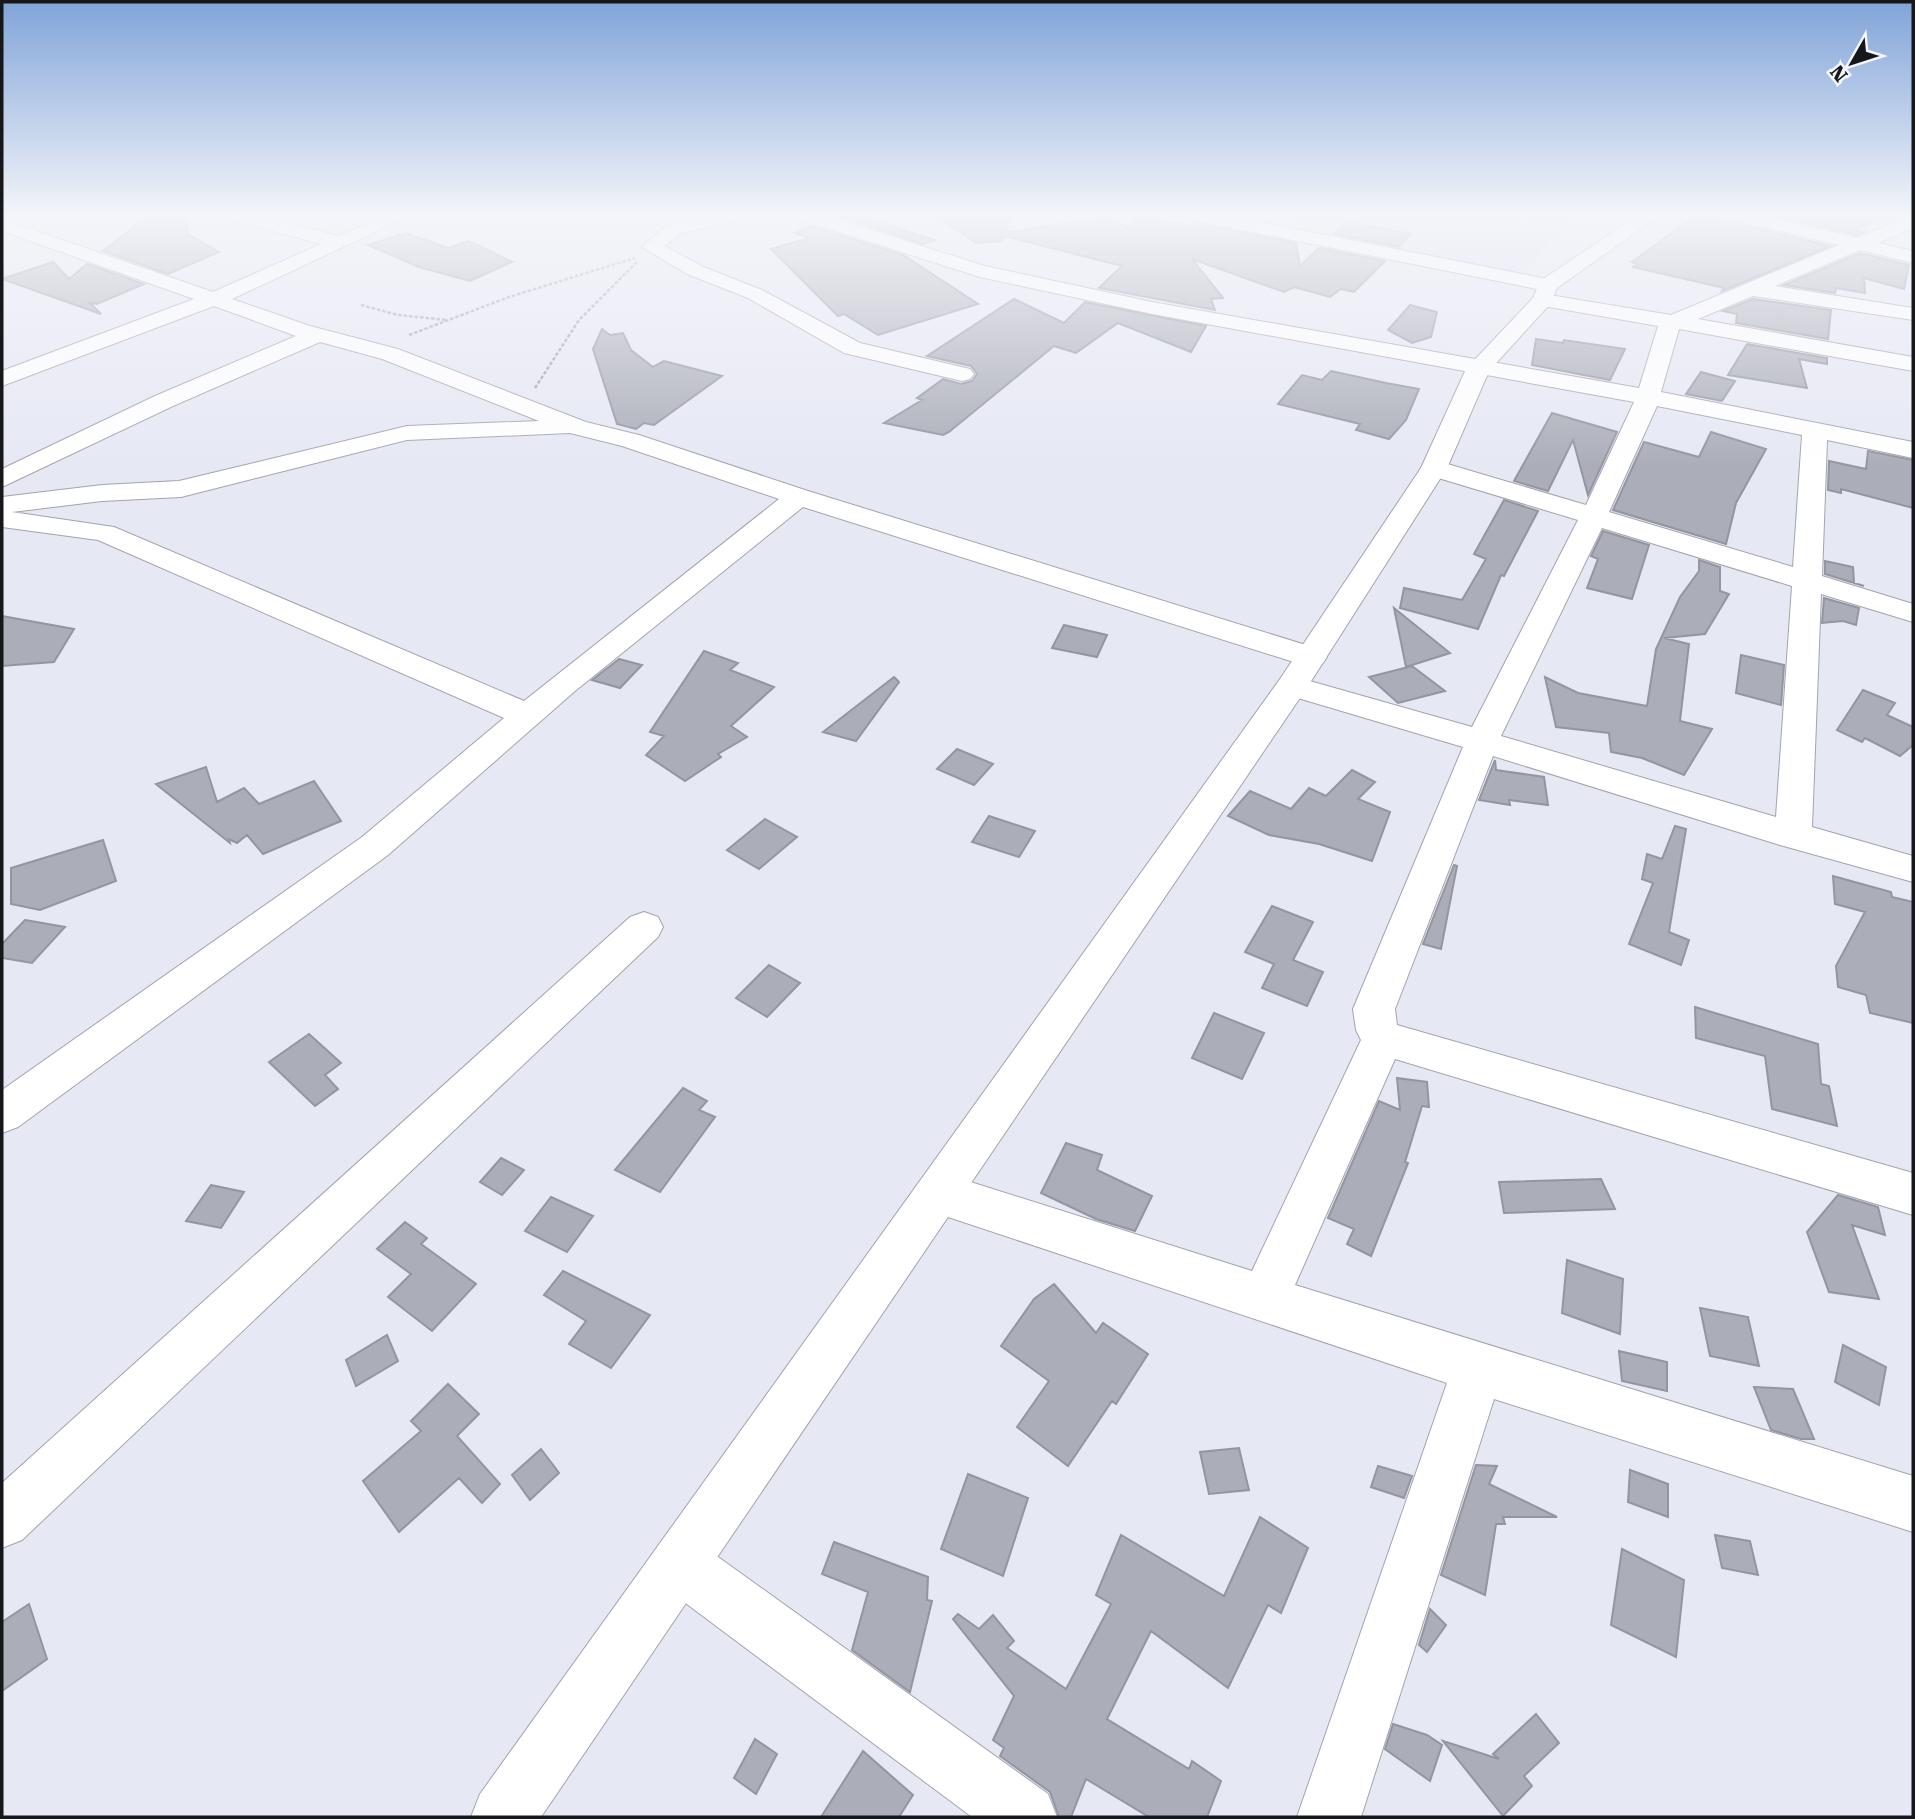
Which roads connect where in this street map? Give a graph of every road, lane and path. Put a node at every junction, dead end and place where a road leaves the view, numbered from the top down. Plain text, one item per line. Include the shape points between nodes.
1 (211, 298) edge
2 (507, 298) edge
3 (601, 298) edge
4 (762, 298) edge
5 (1105, 298) edge
6 (1541, 298) edge
7 (1566, 298) edge
8 (1728, 298) edge
9 (1808, 298) edge
10 (214, 299) junction
11 (361, 305) dead end
12 (1913, 314) edge
13 (448, 320) junction
14 (1670, 322) junction
15 (318, 335) junction
16 (372, 349) junction
17 (1913, 364) edge
18 (1478, 369) junction
19 (962, 374) dead end
20 (2, 379) edge
21 (1648, 397) junction
22 (523, 406) junction
23 (578, 428) junction
24 (1815, 431) junction
25 (1913, 450) edge
26 (1434, 468) junction
27 (2, 479) edge
28 (799, 497) junction
29 (2, 505) edge
30 (1593, 516) junction
31 (2, 519) edge
32 (1804, 582) junction
33 (1913, 613) edge
34 (1302, 672) junction
35 (527, 715) junction
36 (1483, 740) junction
37 (1793, 836) junction
38 (1913, 869) edge
39 (644, 927) dead end
40 (1383, 1038) junction
41 (2, 1114) edge
42 (939, 1193) junction
43 (1913, 1195) edge
44 (1265, 1297) junction
45 (1478, 1368) junction
46 (1913, 1504) edge
47 (2, 1520) edge
48 (680, 1564) junction
49 (503, 1817) edge
50 (1025, 1817) edge
51 (1329, 1817) edge

1 - 10 street
2 - 13 path
3 - 22 path via 579,320
4 - 19 street via 852,348
5 - 18 street
6 - 18 street
7 - 14 street
8 - 14 street
9 - 12 street
10 - 15 street
10 - 20 street
11 - 13 path via 398,315
13 - 16 path
14 - 17 street
14 - 21 street
15 - 16 street
15 - 27 street via 164,401
16 - 22 street
18 - 21 street
18 - 26 street
21 - 24 street
21 - 30 street
22 - 23 street
23 - 28 street via 630,440
23 - 29 street via 407,433 181,489
24 - 25 street
24 - 32 street
26 - 30 street
26 - 34 street
28 - 34 street
28 - 35 street
30 - 32 street
30 - 36 street
31 - 35 street via 104,533
32 - 33 street
32 - 37 street
34 - 36 street
34 - 42 street
35 - 41 street via 375,846
36 - 37 street
36 - 40 street via 1374,1009
37 - 38 street
39 - 47 street
40 - 43 street
40 - 44 street
42 - 44 street
42 - 48 street
44 - 45 street
45 - 46 street
45 - 51 street
48 - 49 street
48 - 50 street

